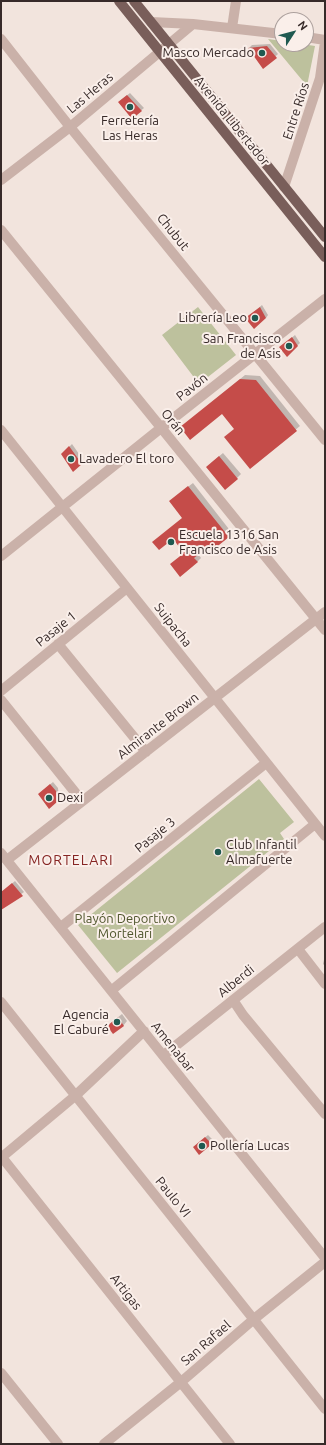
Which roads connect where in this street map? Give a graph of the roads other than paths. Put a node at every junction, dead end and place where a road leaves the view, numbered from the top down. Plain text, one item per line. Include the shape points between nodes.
1 (119, 1) edge
2 (134, 1) edge
3 (236, 1) edge
4 (143, 6) edge
5 (151, 22) junction
6 (193, 24) junction
7 (232, 28) junction
8 (274, 33) edge
9 (1, 39) edge
10 (314, 39) edge
11 (325, 41) edge
12 (169, 44) junction
13 (159, 51) junction
14 (323, 79) edge
15 (70, 127) junction
16 (1, 180) edge
17 (284, 187) junction
18 (1, 230) edge
19 (325, 237) edge
20 (325, 257) edge
21 (325, 299) edge
22 (255, 354) junction
23 (161, 428) junction
24 (1, 430) edge
25 (325, 440) edge
26 (62, 507) junction
27 (1, 556) edge
28 (127, 588) junction
29 (325, 612) edge
30 (316, 619) junction
31 (325, 630) edge
32 (58, 644) junction
33 (1, 691) edge
34 (214, 698) junction
35 (1, 700) edge
36 (146, 752) junction
37 (266, 763) junction
38 (82, 801) junction
39 (315, 824) junction
40 (325, 836) edge
41 (4, 856) edge
42 (61, 927) junction
43 (325, 927) edge
44 (298, 949) junction
45 (325, 984) edge
46 (112, 990) junction
47 (233, 1000) junction
48 (1, 1002) edge
49 (144, 1031) junction
50 (164, 1055) junction
51 (75, 1096) junction
52 (325, 1114) edge
53 (1, 1156) edge
54 (325, 1258) edge
55 (325, 1262) edge
56 (254, 1319) junction
57 (1, 1373) edge
58 (181, 1382) junction
59 (325, 1409) edge
60 (58, 1444) edge
61 (104, 1444) edge
62 (230, 1444) edge

1 - 13 main road, Avenida Libertador
2 - 4 main road, Avenida Libertador
3 - 7 street
4 - 5 main road, Avenida Libertador
5 - 6 street
5 - 12 main road, Avenida Libertador
6 - 7 street
6 - 12 street, Las Heras
7 - 8 street
9 - 15 street, Chubut
10 - 11 street
11 - 14 street, Entre Ríos
12 - 13 street, Las Heras
12 - 17 main road, Avenida Libertador
13 - 15 street, Las Heras
13 - 20 main road, Avenida Libertador
14 - 17 street, Entre Ríos
15 - 16 street, Las Heras
15 - 22 street, Chubut
17 - 19 main road, Avenida Libertador
18 - 23 street, Orán
21 - 22 street, Pavón
22 - 23 street, Pavón
22 - 25 street, Chubut
23 - 26 street, Pavón
23 - 30 street, Orán
24 - 26 street, Suipacha
26 - 27 street, Pavón
26 - 28 street, Suipacha
28 - 32 street, Pasaje 1
28 - 34 street, Suipacha
29 - 30 street, Almirante Brown
30 - 31 street, Orán
30 - 34 street, Almirante Brown
32 - 33 street, Pasaje 1
32 - 36 street
34 - 36 street, Almirante Brown
34 - 37 street, Suipacha
35 - 38 street
36 - 38 street, Almirante Brown
37 - 39 street, Suipacha
37 - 42 street, Pasaje 3
38 - 41 street, Almirante Brown
39 - 40 street, Suipacha
39 - 46 street
41 - 42 street, Amenabar
42 - 46 street, Amenabar
43 - 44 street, Alberdi
44 - 45 street
44 - 47 street, Alberdi
46 - 49 street, Amenabar
47 - 50 street, Alberdi
47 - 52 street
48 - 51 street, Paulo VI
49 - 50 street, Amenabar
49 - 51 street
50 - 54 street, Amenabar
51 - 53 street
51 - 56 street, Paulo VI
53 - 58 street, Artigas
55 - 56 street, San Rafael
56 - 58 street, San Rafael
56 - 59 street, Paulo VI
57 - 60 street
58 - 61 street, San Rafael
58 - 62 street, Artigas

